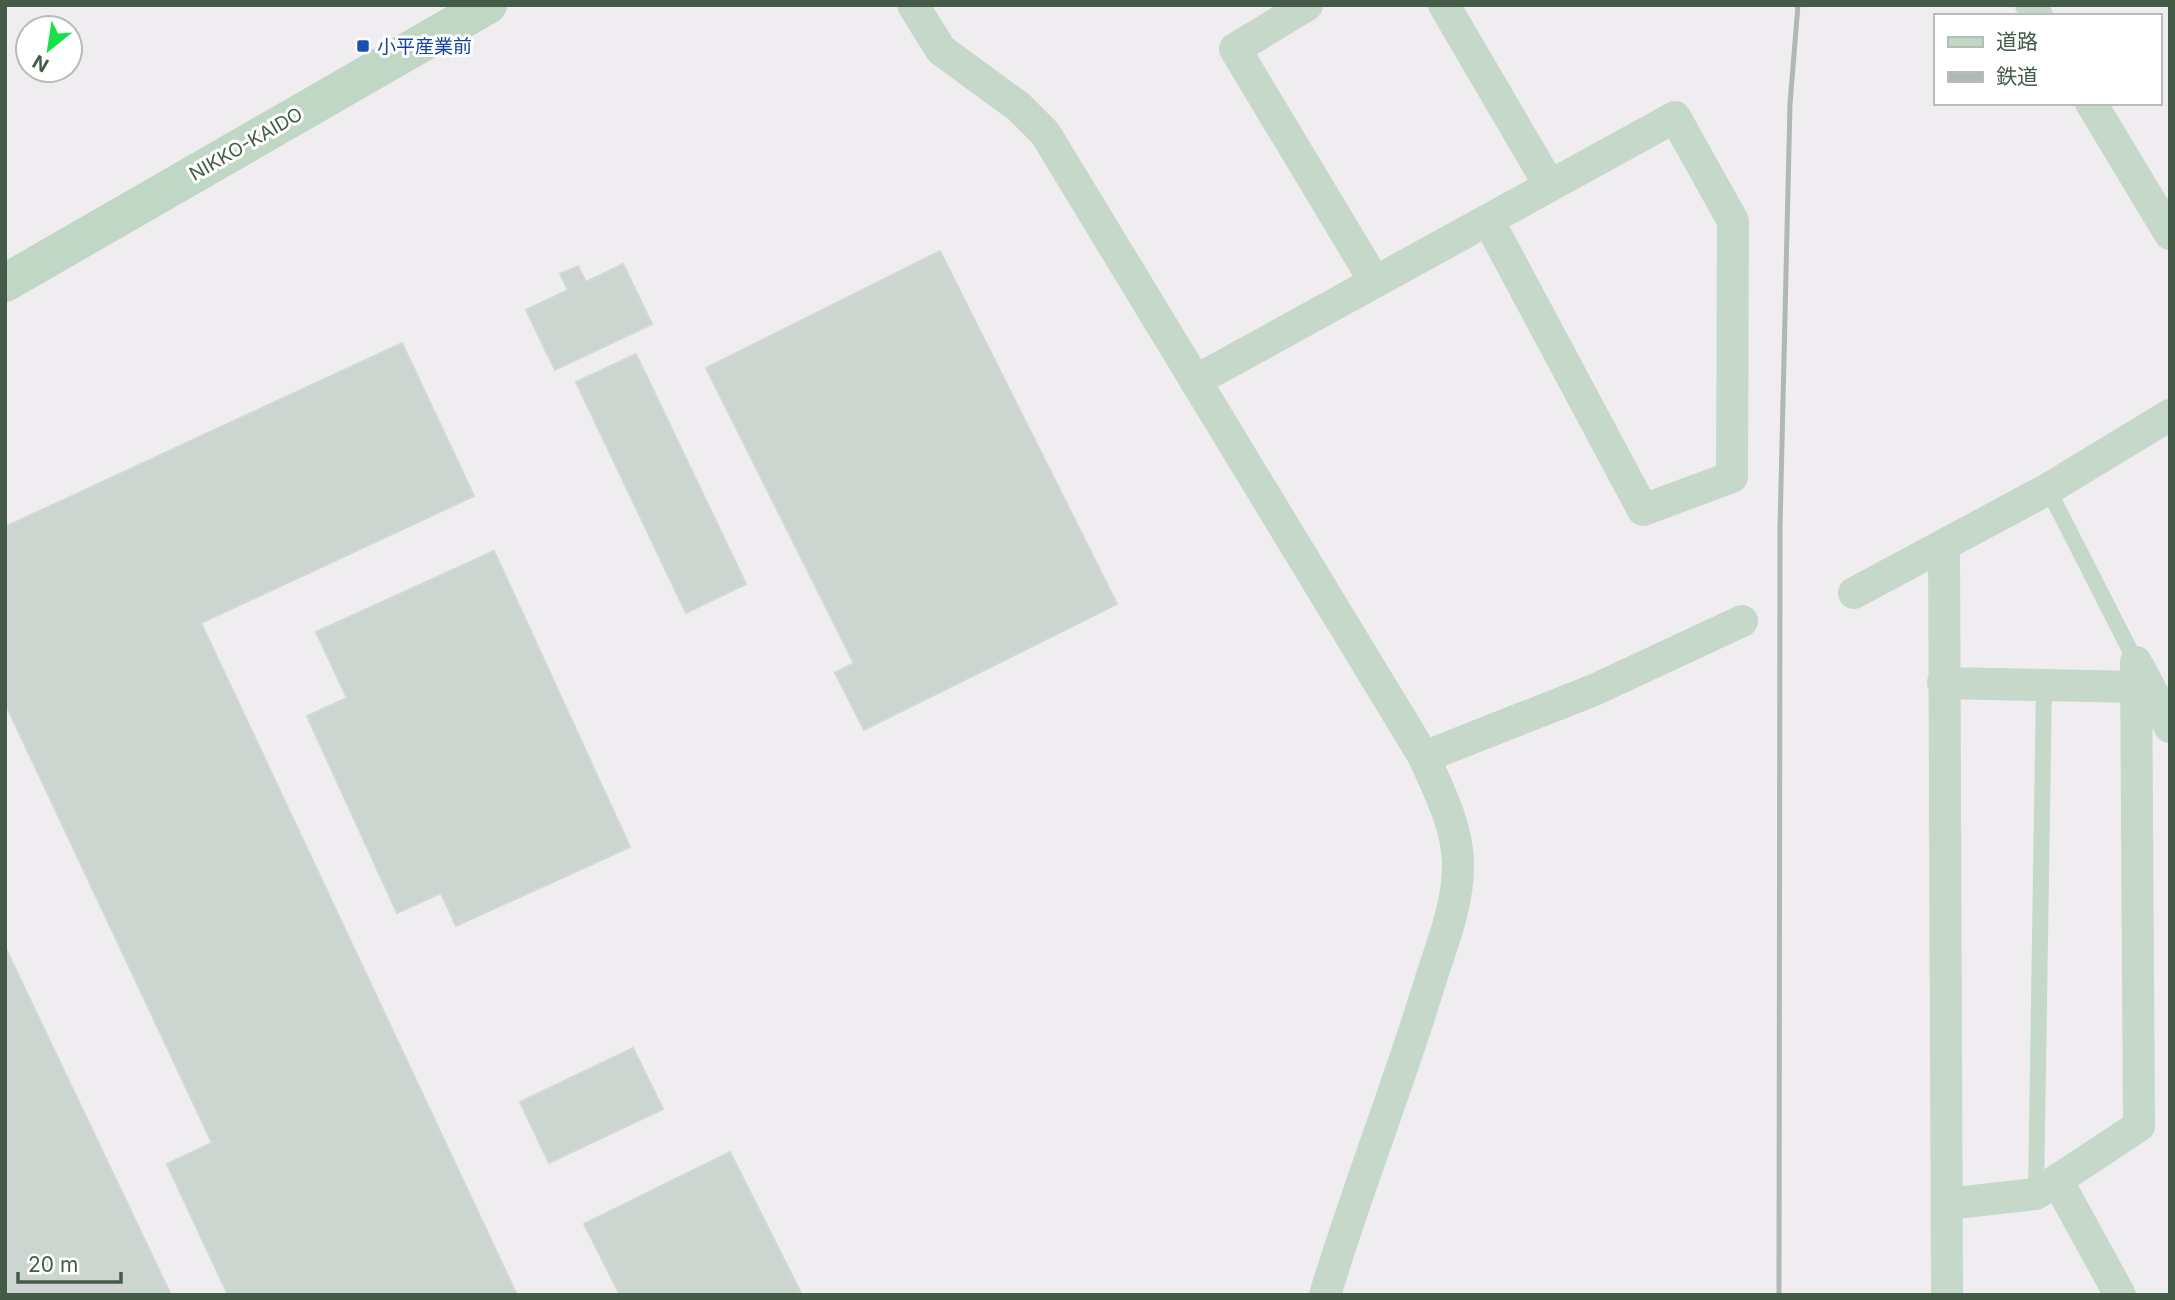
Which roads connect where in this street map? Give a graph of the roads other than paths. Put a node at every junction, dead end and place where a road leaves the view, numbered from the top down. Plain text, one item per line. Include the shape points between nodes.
1 (488, 5) edge
2 (913, 5) edge
3 (1307, 5) edge
4 (1444, 5) edge
5 (2092, 105) edge
6 (1549, 186) junction
7 (1488, 220) junction
8 (2170, 234) edge
9 (1375, 282) junction
10 (5, 283) edge
11 (1195, 381) junction
12 (2170, 415) edge
13 (2048, 489) junction
14 (1944, 545) junction
15 (1854, 593) dead end
16 (1742, 621) dead end
17 (2136, 674) junction
18 (1943, 683) junction
19 (2044, 685) junction
20 (2170, 727) edge
21 (1424, 757) junction
22 (2047, 1187) junction
23 (1947, 1204) junction
24 (1325, 1295) edge
25 (1947, 1295) edge
26 (2120, 1295) edge

1 - 10 main road, NIKKO-KAIDO
2 - 11 street via 941,50 1019,107 1045,133
3 - 9 street via 1236,48
4 - 6 street
5 - 8 street
6 - 7 street
6 - 7 street via 1675,117 1733,221 1732,477 1643,510
7 - 9 street
9 - 11 street
11 - 21 street
12 - 13 street
13 - 14 street
13 - 17 lane
14 - 15 street
14 - 18 street
16 - 21 street via 1594,690
17 - 19 street
17 - 20 street
17 - 22 street via 2140,1126
18 - 19 street
18 - 23 street
19 - 22 lane
21 - 24 street via 1452,824 1458,864 1451,913
22 - 23 street
22 - 26 street
23 - 25 street

